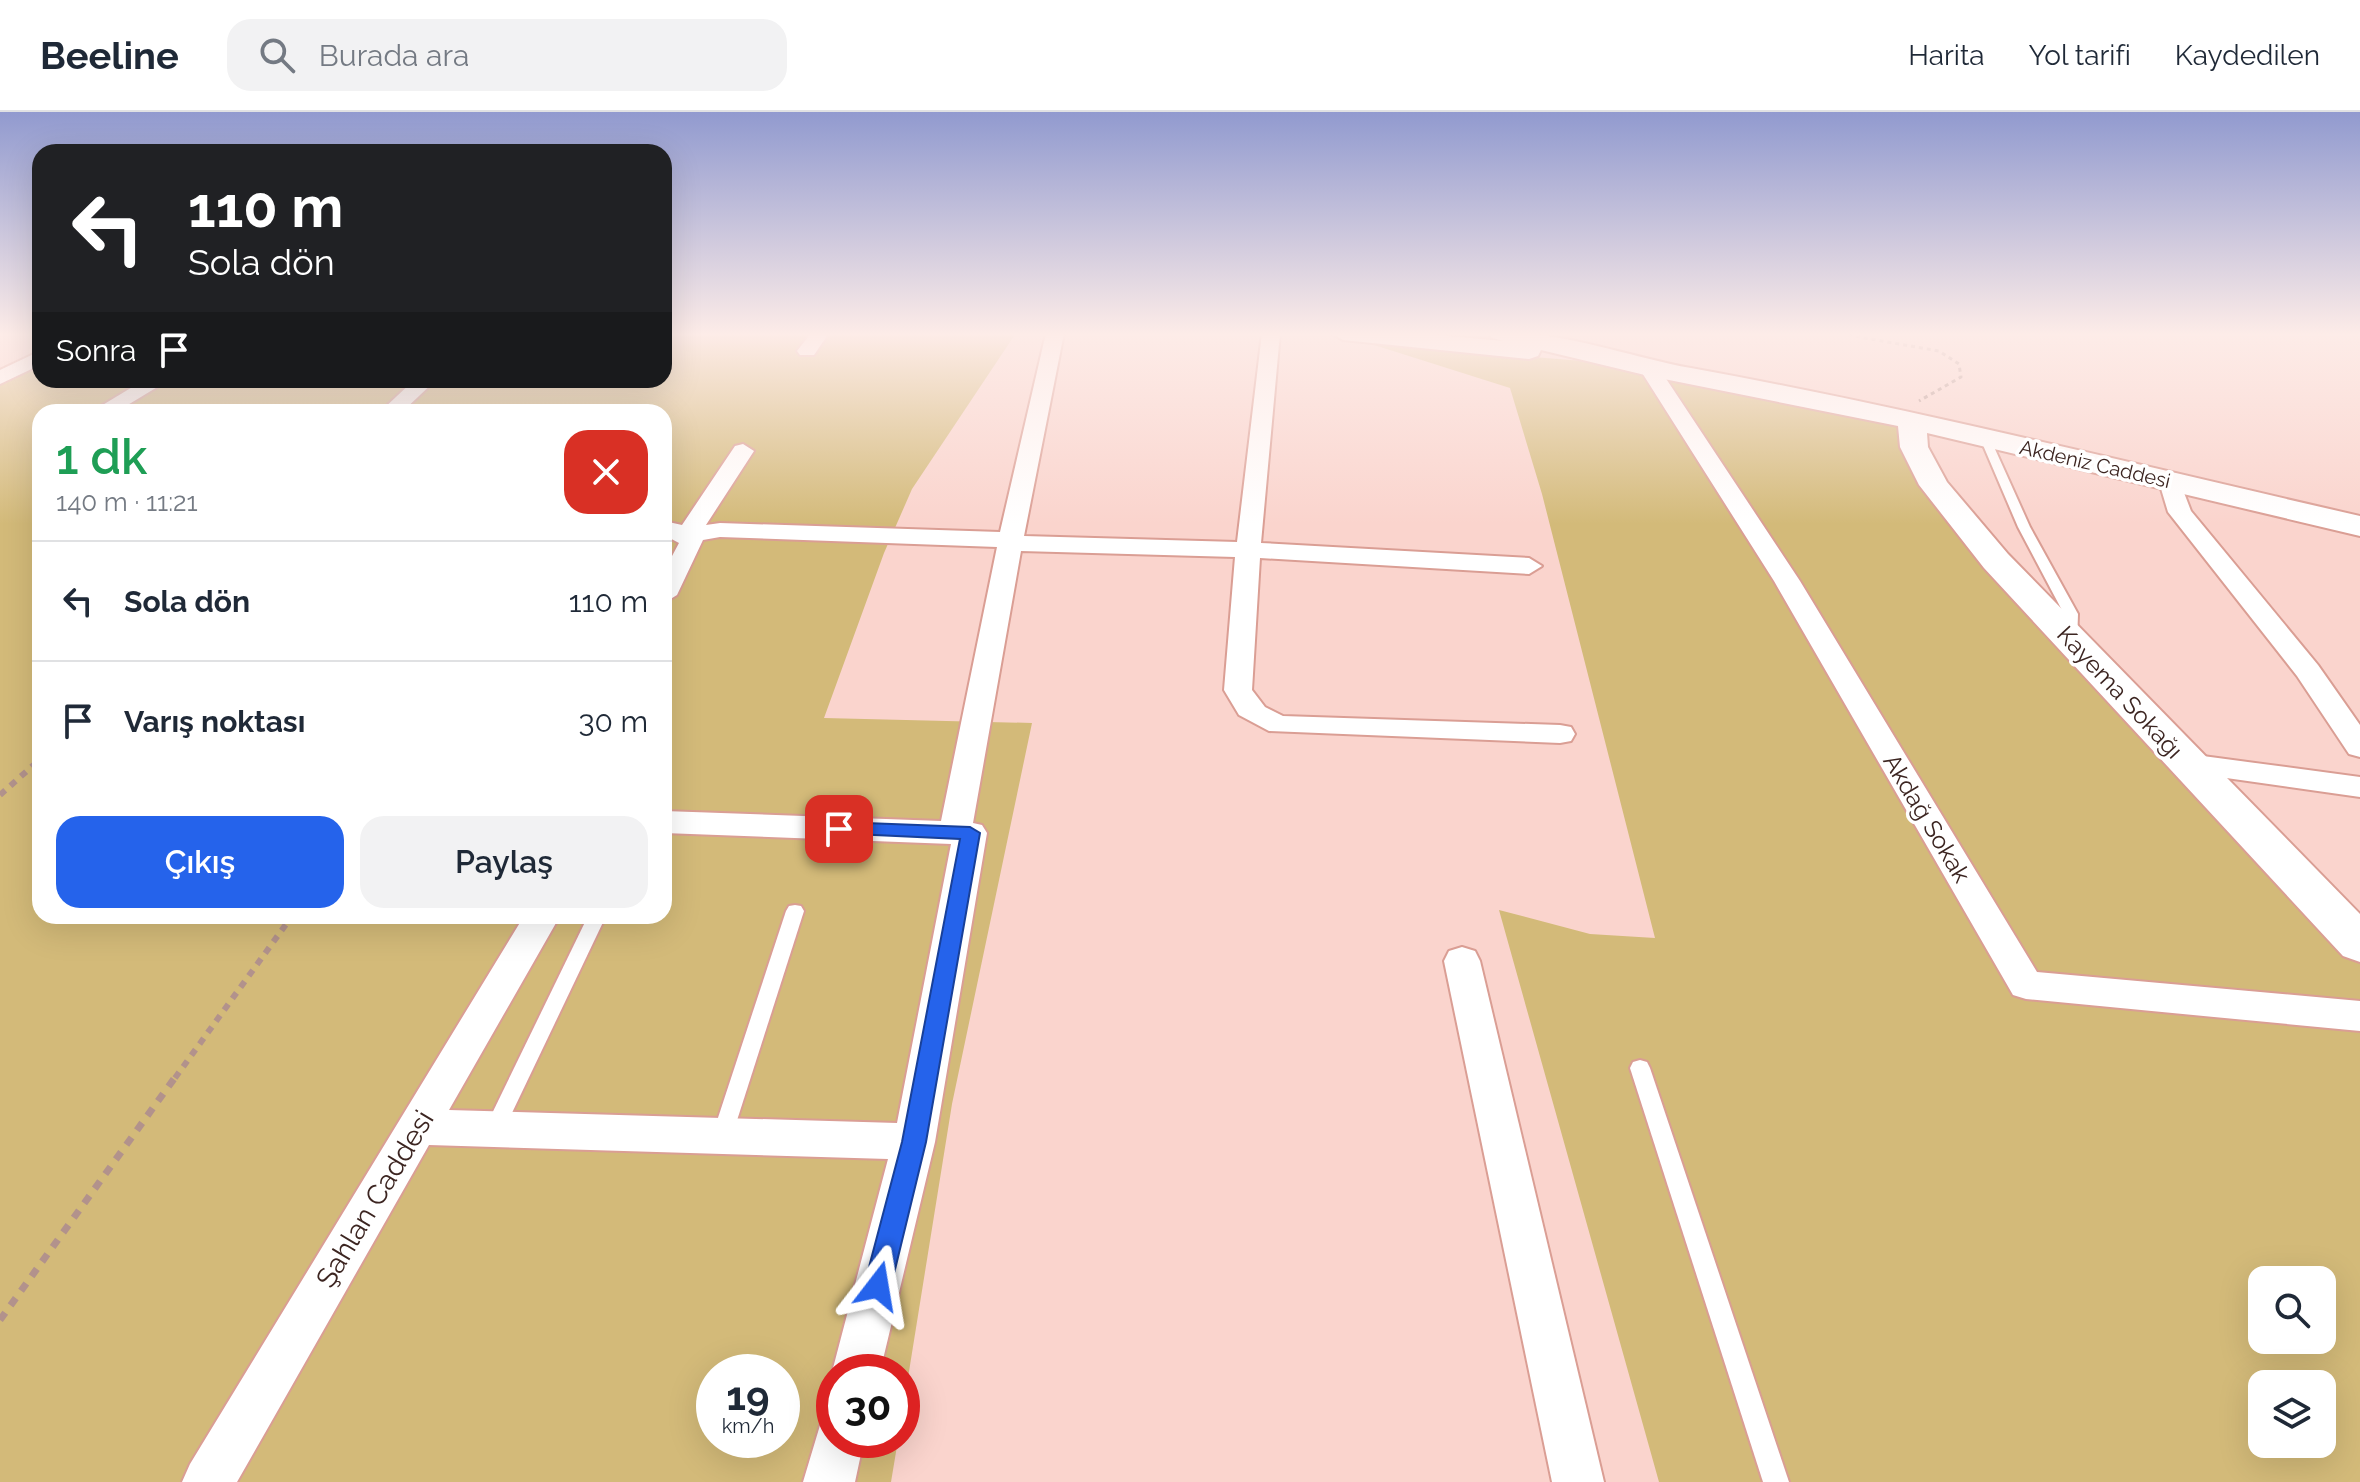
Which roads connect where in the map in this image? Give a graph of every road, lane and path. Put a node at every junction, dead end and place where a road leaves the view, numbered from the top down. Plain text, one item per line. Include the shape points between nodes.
1 (1042, 397) edge
2 (1264, 397) edge
3 (1668, 397) edge
4 (1802, 397) edge
5 (1925, 397) edge
6 (1912, 421) junction
7 (1985, 438) junction
8 (743, 451) dead end
9 (2170, 482) junction
10 (2360, 526) edge
11 (676, 532) edge
12 (1012, 542) junction
13 (1248, 550) junction
14 (1529, 566) dead end
15 (672, 580) edge
16 (2072, 640) junction
17 (1560, 734) dead end
18 (2360, 747) edge
19 (2188, 764) junction
20 (32, 767) edge
21 (2360, 787) edge
22 (0, 795) edge
23 (672, 822) edge
24 (955, 833) junction
25 (795, 911) dead end
26 (286, 924) edge
27 (537, 924) edge
28 (593, 924) edge
29 (2360, 944) edge
30 (1462, 961) dead end
31 (2360, 1016) edge
32 (1640, 1068) dead end
33 (418, 1127) junction
34 (494, 1130) junction
35 (722, 1136) junction
36 (914, 1142) junction
37 (0, 1320) edge
38 (861, 1354) edge
39 (835, 1458) edge
40 (208, 1482) edge
41 (829, 1482) edge
42 (1578, 1482) edge
43 (1776, 1482) edge

1 - 12 street
2 - 13 street
3 - 31 street, Akdağ Sokak via 1787,581 2026,985
4 - 6 street, Akdeniz Caddesi
5 - 6 path via 1912,408
6 - 7 street, Akdeniz Caddesi
6 - 16 street, Kayema Sokağı via 1914,447 1934,485 1996,561
7 - 9 street, Akdeniz Caddesi
7 - 16 lane via 2024,527 2071,614
8 - 11 street
9 - 10 street, Akdeniz Caddesi
9 - 18 street via 2180,512 2308,671
11 - 12 street
11 - 15 street via 692,542
12 - 13 street
12 - 24 street
13 - 14 street
13 - 17 street via 1238,690 1260,719 1280,725
16 - 19 street, Kayema Sokağı
19 - 21 street
19 - 29 street, Kayema Sokağı
20 - 22 path
23 - 24 street
24 - 36 street via 970,833
25 - 35 lane
26 - 37 path
27 - 33 street, Şahlan Caddesi
28 - 34 lane
30 - 42 street
32 - 43 lane
33 - 34 street
33 - 40 street, Şahlan Caddesi
34 - 35 street
35 - 36 street
36 - 38 street
39 - 41 street

